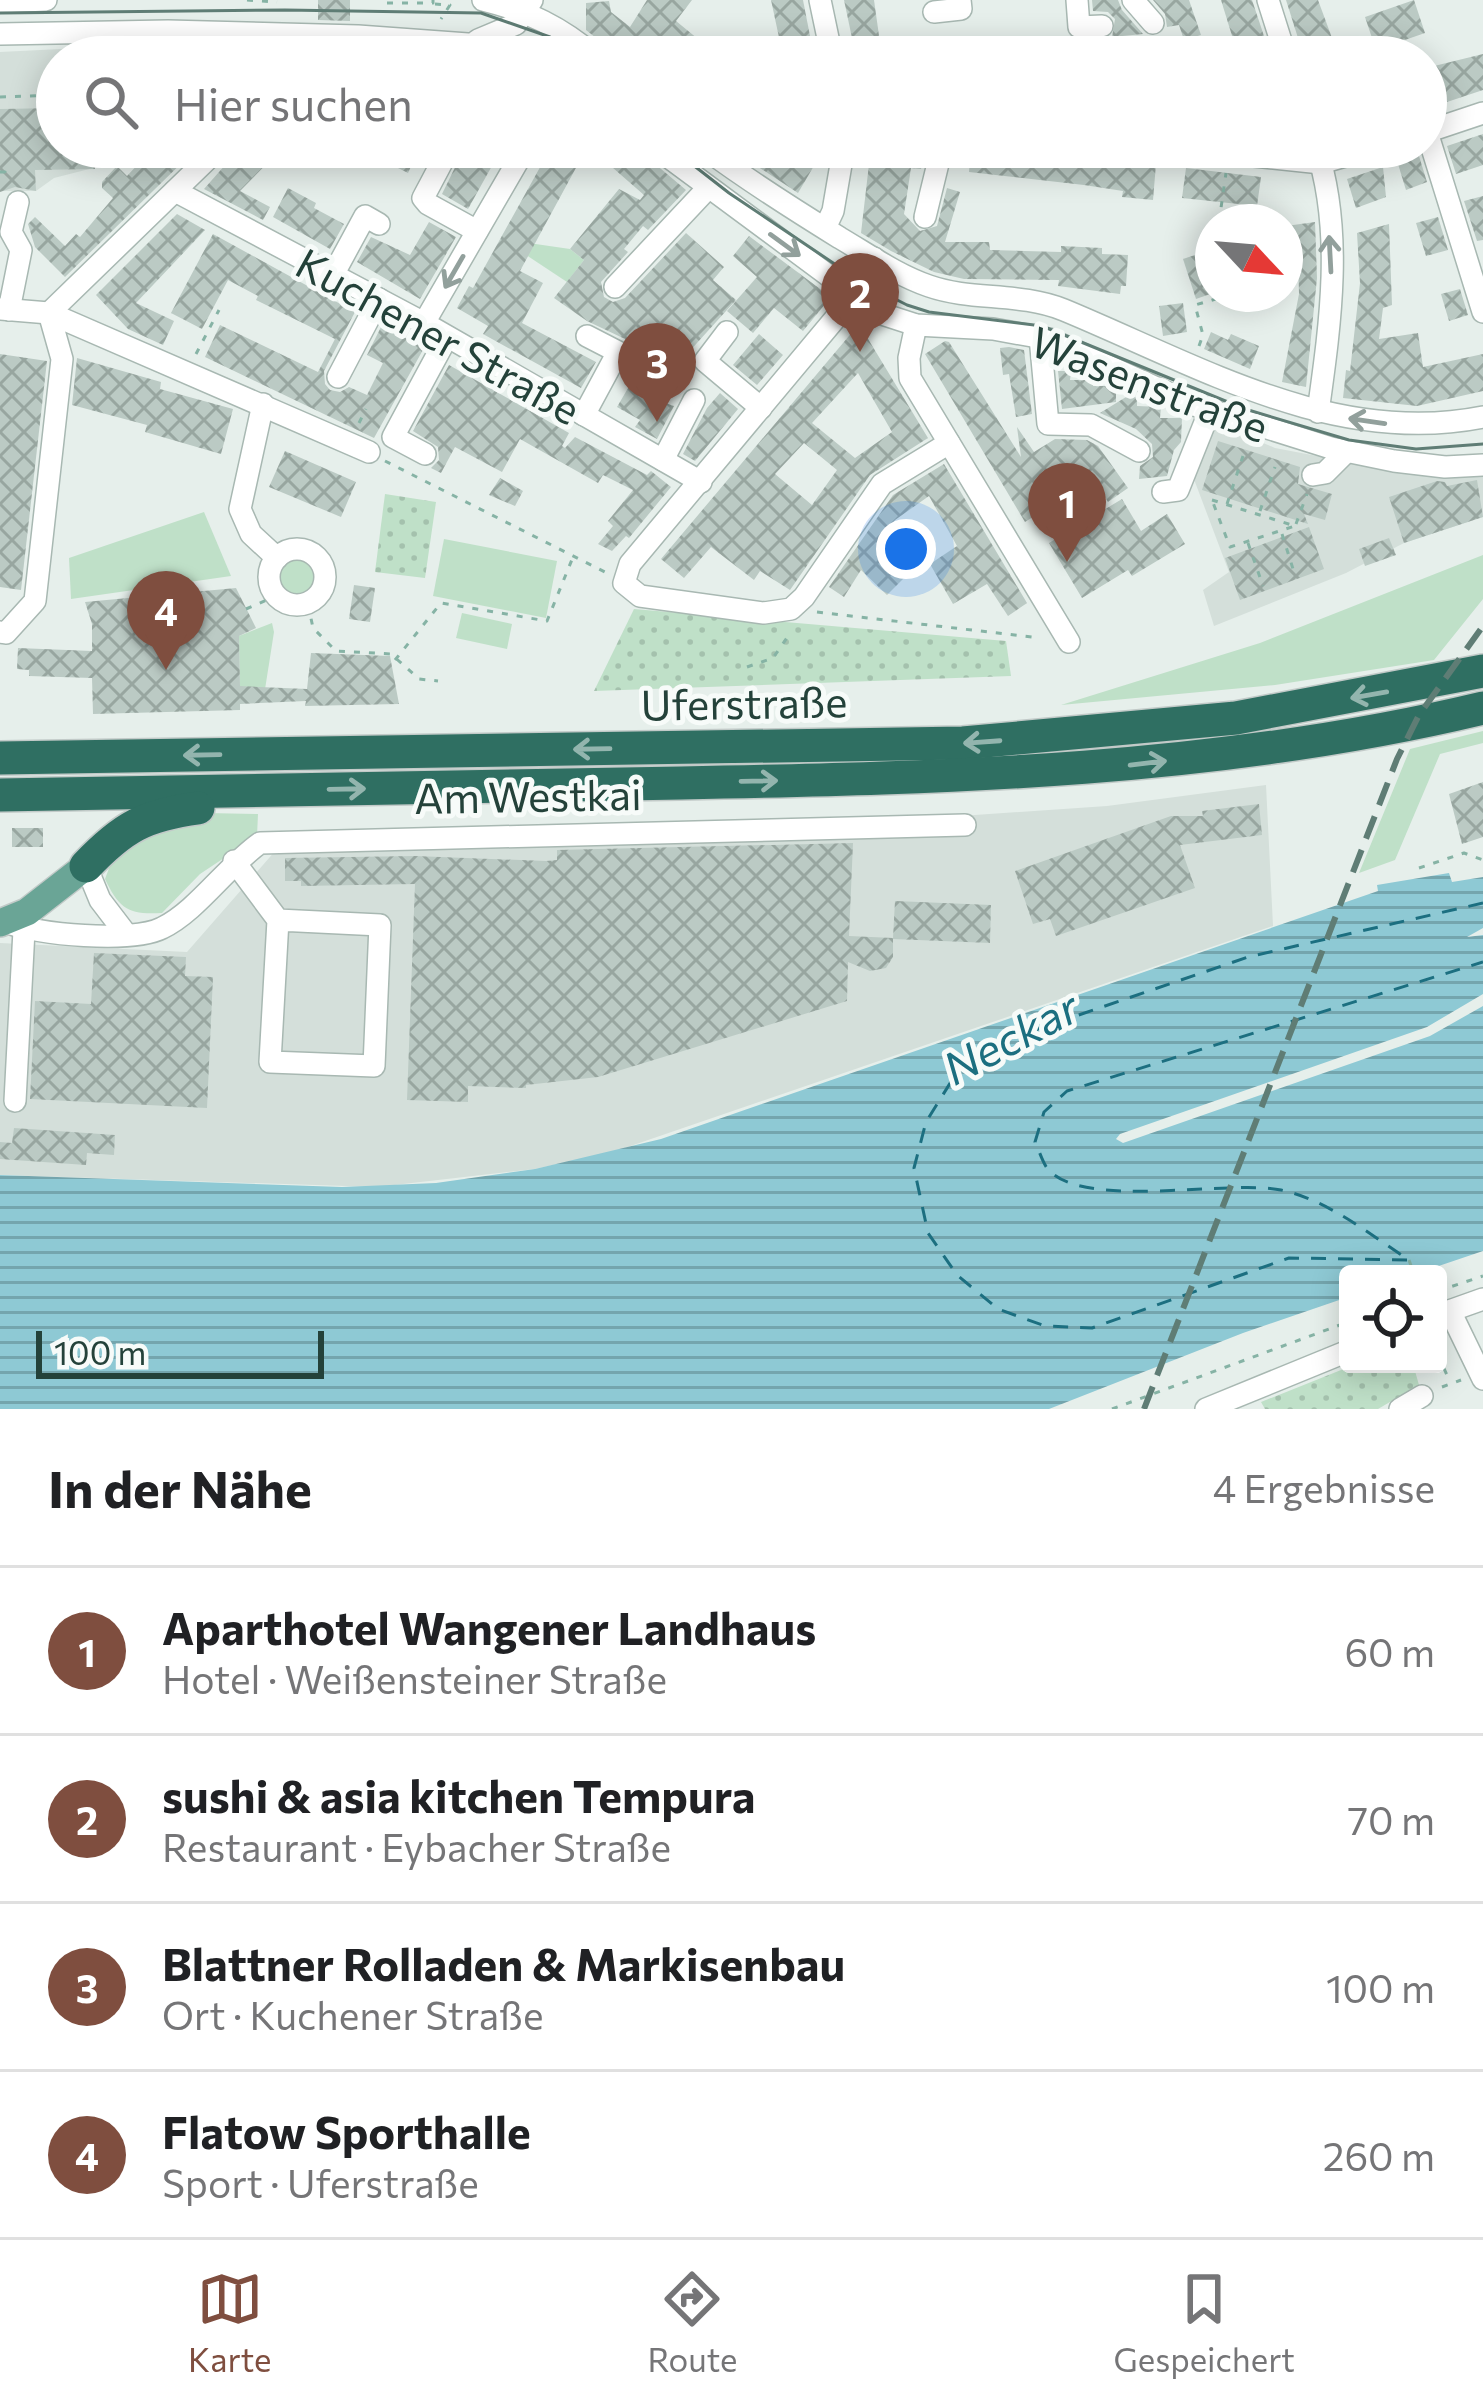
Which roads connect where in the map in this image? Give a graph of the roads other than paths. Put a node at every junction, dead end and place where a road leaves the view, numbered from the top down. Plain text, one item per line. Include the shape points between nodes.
1 (46, 0) edge
2 (483, 0) edge
3 (820, 0) edge
4 (960, 0) edge
5 (1077, 0) edge
6 (1133, 0) edge
7 (1268, 0) edge
8 (0, 2) edge
9 (530, 6) edge
10 (934, 12) dead end
11 (1153, 23) dead end
12 (1102, 26) dead end
13 (139, 32) junction
14 (0, 34) edge
15 (139, 36) edge
16 (181, 36) edge
17 (489, 36) edge
18 (536, 36) edge
19 (569, 36) edge
20 (828, 36) edge
21 (1279, 36) edge
22 (1483, 113) edge
23 (1447, 125) edge
24 (199, 168) edge
25 (439, 168) edge
26 (514, 168) edge
27 (680, 168) edge
28 (731, 168) edge
29 (840, 168) edge
30 (937, 168) edge
31 (1320, 168) edge
32 (1437, 168) edge
33 (706, 189) junction
34 (175, 191) junction
35 (15, 192) road end
36 (925, 217) dead end
37 (379, 224) dead end
38 (825, 229) junction
39 (477, 231) junction
40 (874, 258) junction
41 (333, 275) junction
42 (614, 287) dead end
43 (852, 295) junction
44 (379, 299) junction
45 (4, 309) edge
46 (1483, 312) edge
47 (49, 313) junction
48 (424, 323) junction
49 (916, 325) junction
50 (728, 332) dead end
51 (587, 336) dead end
52 (447, 337) junction
53 (1040, 337) junction
54 (629, 362) dead end
55 (338, 377) dead end
56 (694, 400) dead end
57 (263, 404) junction
58 (761, 408) junction
59 (1210, 410) junction
60 (1318, 412) junction
61 (588, 417) junction
62 (1483, 417) edge
63 (949, 443) junction
64 (1139, 451) dead end
65 (1347, 451) junction
66 (369, 452) road end
67 (425, 454) dead end
68 (663, 460) junction
69 (1483, 465) edge
70 (700, 482) junction
71 (1309, 486) road end
72 (1163, 492) dead end
73 (277, 558) junction
74 (0, 632) edge
75 (1069, 642) road end
76 (1483, 671) edge
77 (1483, 708) edge
78 (0, 758) edge
79 (230, 791) junction
80 (0, 795) edge
81 (965, 825) dead end
82 (234, 861) junction
83 (86, 866) junction
84 (278, 920) junction
85 (10, 925) edge
86 (126, 934) junction
87 (15, 1101) dead end
88 (1483, 1299) edge
89 (1447, 1305) edge
90 (1447, 1315) edge
91 (1339, 1355) edge
92 (1481, 1375) edge
93 (1422, 1396) road end
94 (1206, 1409) edge
95 (1400, 1409) edge

1 - 8 street
2 - 9 street
3 - 20 street
4 - 10 street via 961,9
5 - 12 street via 1079,27
6 - 11 street
7 - 21 street
9 - 17 street
9 - 18 street
9 - 19 street
13 - 14 street
13 - 15 street
13 - 16 street
22 - 23 street
24 - 34 street
25 - 39 street via 423,198
26 - 39 street
27 - 33 street, Wasenstraße
28 - 38 street, Wasenstraße
29 - 38 street
30 - 36 street
60 -> 31 street via 1333,308
32 - 46 street
33 - 42 street
33 -> 43 street, Wasenstraße
34 - 41 street, Kuchener Straße
34 - 47 street
35 - 45 street via 10,232 21,250
37 - 41 street via 365,216
38 - 40 street, Wasenstraße
39 -> 48 street
40 - 43 street
40 - 60 street, Wasenstraße via 934,288 1046,304
41 - 44 street, Kuchener Straße
43 - 49 street, Wasenstraße
43 - 58 street
44 - 48 street, Kuchener Straße
44 - 55 street
45 - 47 street
47 - 57 street
47 - 74 street via 62,359 35,601
48 - 52 street, Kuchener Straße
49 - 53 street, Wasenstraße
49 - 63 street via 910,378
50 - 58 street via 705,361
51 - 61 street via 618,352
52 - 61 street, Kuchener Straße
52 - 67 street via 393,436
53 - 59 street, Wasenstraße
53 - 64 street via 1048,424 1091,425
54 - 61 street
56 - 68 street
57 - 66 street
57 - 73 street via 240,509 251,534
58 - 70 street
59 - 65 street, Wasenstraße
59 - 72 street via 1178,490
62 -> 60 street, Wasenstraße via 1395,424
61 - 68 street, Kuchener Straße
63 - 70 street via 882,484 798,610 640,596 624,583 630,564
63 - 75 street
65 - 69 street, Wasenstraße
65 - 71 street
68 - 70 street, Kuchener Straße
73 - 73 street via 303,550 323,566 322,592 308,604 276,596 269,581
76 -> 78 highway, Uferstraße via 1236,718 963,743
79 -> 77 highway, Uferstraße via 987,776 1260,749
79 - 80 highway, Uferstraße
79 - 83 highway via 208,807 140,820
81 - 82 street, Am Westkai via 260,843
82 - 84 street
82 - 86 street, Am Westkai via 160,929
83 - 85 main road
83 - 86 street
84 - 84 street via 380,925 374,1066 270,1062
85 - 86 street, Am Westkai
85 - 87 street
88 - 89 street
90 - 92 street
91 - 94 street
93 - 95 street

